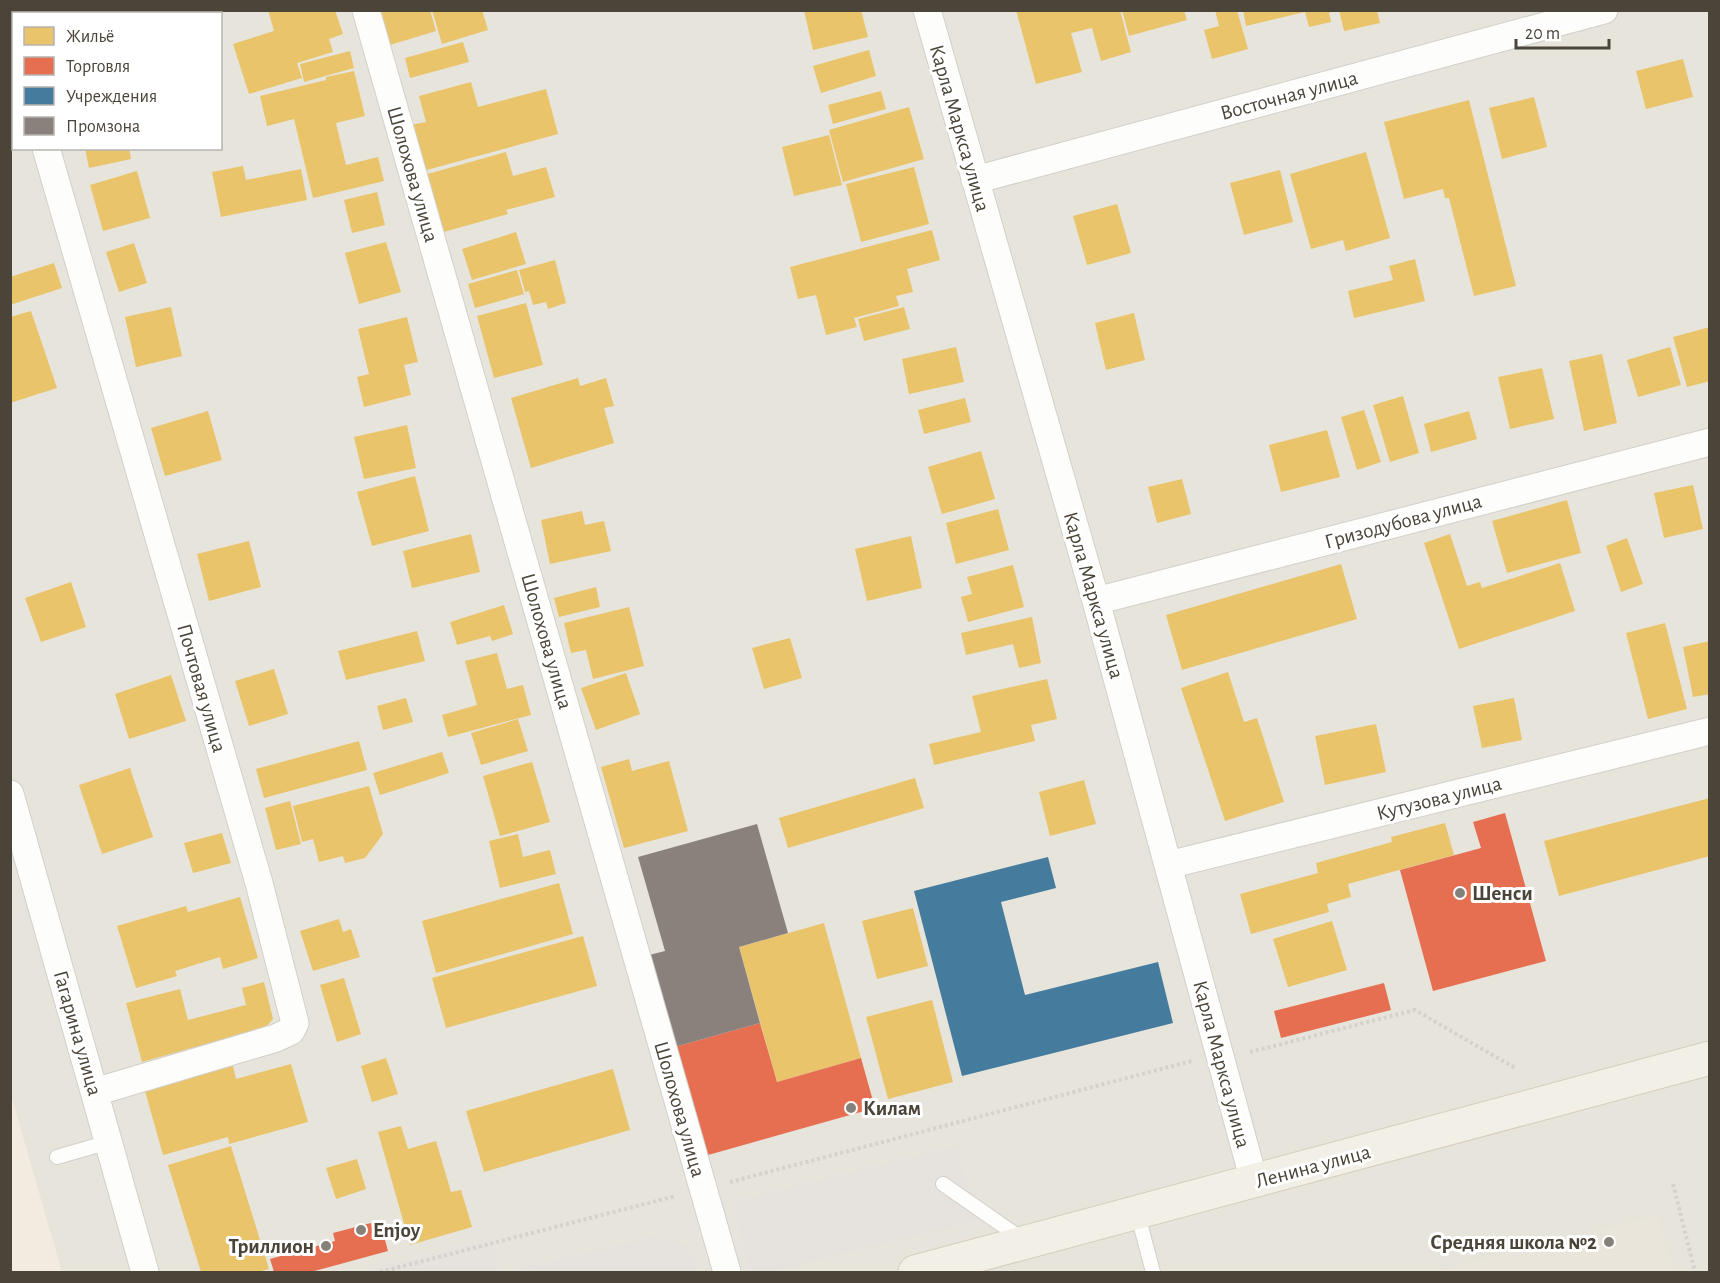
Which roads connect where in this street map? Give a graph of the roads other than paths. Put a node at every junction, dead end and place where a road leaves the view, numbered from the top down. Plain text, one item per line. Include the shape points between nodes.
1 (366, 10) edge
2 (927, 10) edge
3 (1604, 10) edge
4 (47, 150) edge
5 (975, 180) junction
6 (1710, 442) edge
7 (1096, 601) junction
8 (1710, 731) edge
9 (10, 794) edge
10 (1168, 865) junction
11 (1710, 1058) edge
12 (95, 1092) junction
13 (109, 1142) junction
14 (57, 1157) dead end
15 (1254, 1182) junction
16 (943, 1184) dead end
17 (1137, 1212) junction
18 (1026, 1242) junction
19 (146, 1272) edge
20 (727, 1272) edge
21 (915, 1272) edge
22 (1153, 1272) edge

1 - 20 street, Шолохова улица
2 - 5 street, Карла Маркса улица
3 - 5 street, Восточная улица
4 - 12 street, Почтовая улица via 259,883 295,1023 291,1031 276,1038
5 - 7 street, Карла Маркса улица
6 - 7 street, Гризодубова улица
7 - 10 street, Карла Маркса улица
8 - 10 street, Кутузова улица
9 - 12 street, Гагарина улица
10 - 15 street, Карла Маркса улица
11 - 15 main road, Ленина улица
12 - 13 street, Гагарина улица
13 - 14 lane
13 - 19 street, Гагарина улица
15 - 17 main road, Ленина улица
16 - 18 lane
17 - 18 main road, Ленина улица
17 - 22 lane
18 - 21 main road, Ленина улица

